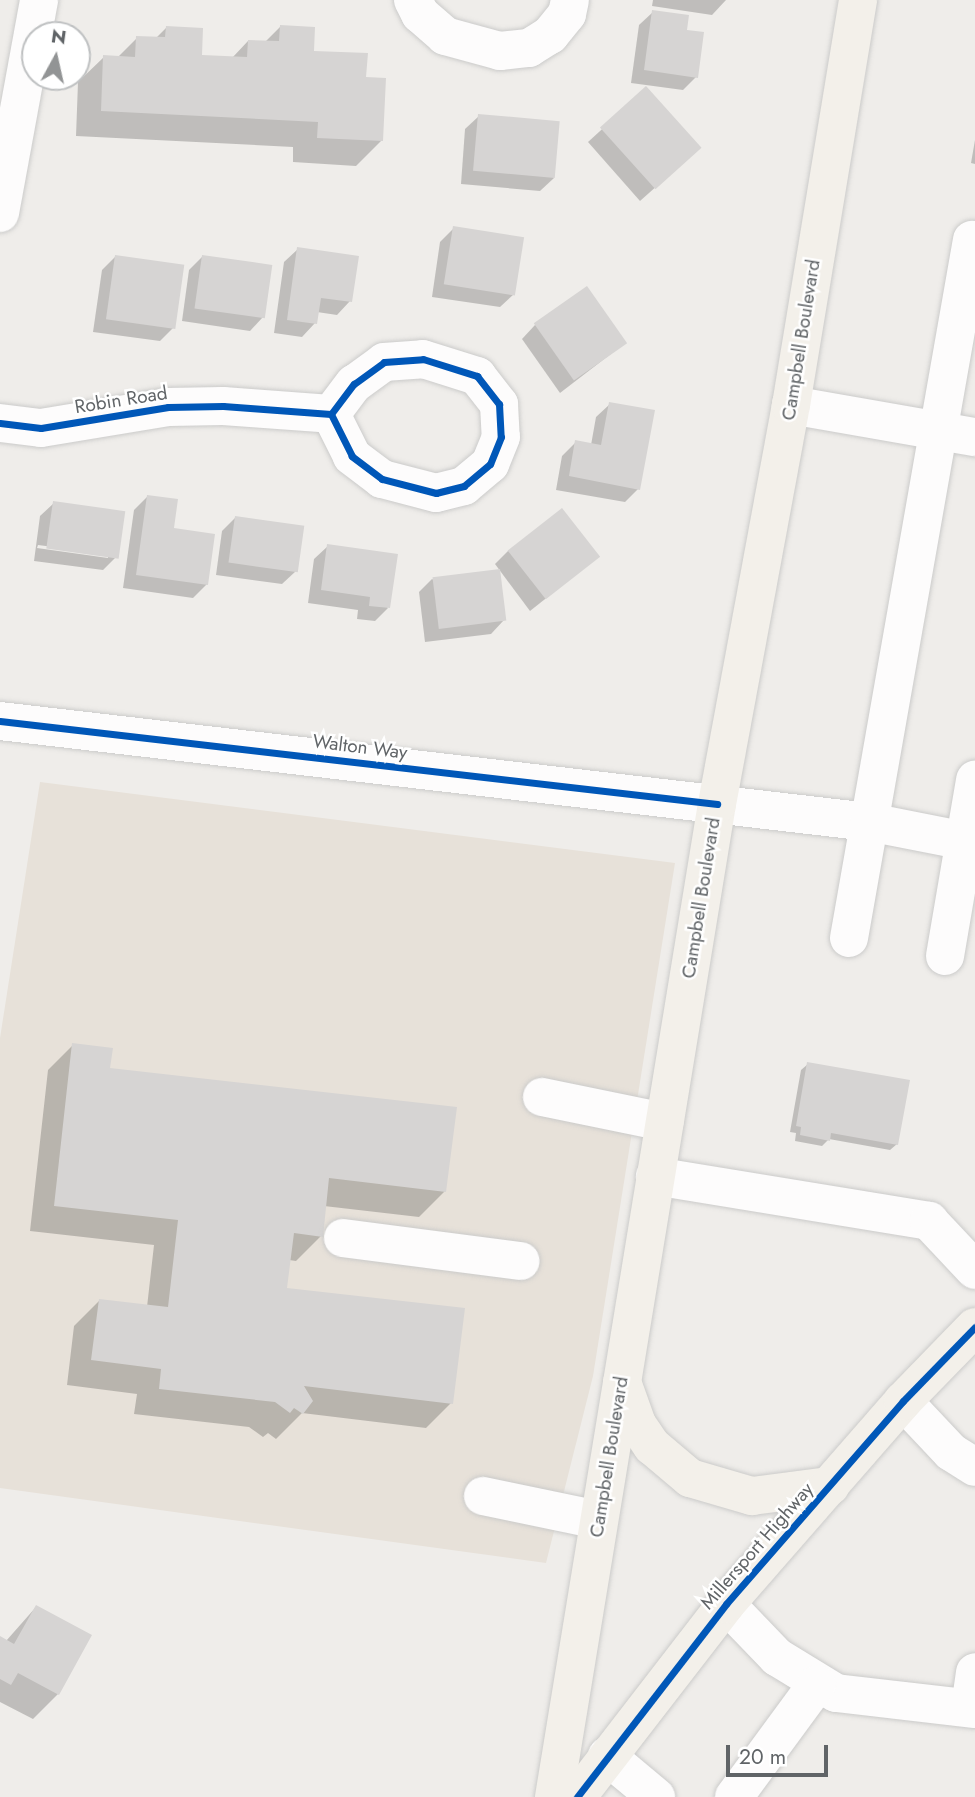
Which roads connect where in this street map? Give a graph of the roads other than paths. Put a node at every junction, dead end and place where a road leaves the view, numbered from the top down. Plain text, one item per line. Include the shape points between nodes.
1 (39, 0) edge
2 (412, 0) edge
3 (570, 0) edge
4 (858, 0) edge
5 (0, 213) edge
6 (972, 240) dead end
7 (791, 405) junction
8 (331, 414) dead end
9 (0, 423) edge
10 (936, 430) junction
11 (975, 437) edge
12 (0, 721) edge
13 (975, 780) edge
14 (717, 804) junction
15 (869, 822) junction
16 (970, 842) edge
17 (849, 938) dead end
18 (945, 956) dead end
19 (542, 1097) dead end
20 (664, 1122) junction
21 (655, 1176) junction
22 (343, 1238) dead end
23 (521, 1261) dead end
24 (975, 1270) edge
25 (975, 1327) edge
26 (622, 1381) junction
27 (903, 1401) junction
28 (975, 1467) edge
29 (830, 1486) junction
30 (482, 1496) dead end
31 (599, 1520) junction
32 (726, 1604) junction
33 (817, 1684) junction
34 (973, 1696) edge
35 (607, 1756) junction
36 (554, 1797) edge
37 (576, 1797) edge
38 (656, 1797) edge
39 (734, 1797) edge

1 - 5 street
2 - 3 street via 445,36 500,51 529,48 550,35 567,14
4 - 7 main road, Campbell Boulevard
6 - 10 street
7 - 10 street
7 - 14 main road, Campbell Boulevard
8 - 9 street, Robin Road via 223,405 169,407 41,428
10 - 11 street
10 - 15 street
12 - 14 street, Walton Way
13 - 16 street
14 - 15 street, Walton Way
14 - 20 main road, Campbell Boulevard
15 - 16 street, Walton Way
15 - 17 street
16 - 18 street
19 - 20 street
20 - 21 main road, Campbell Boulevard
21 - 24 street via 929,1221
21 - 26 main road, Campbell Boulevard
22 - 23 street
25 - 27 main road, Millersport Highway
26 - 29 main road via 644,1435 690,1478 752,1496
26 - 31 main road, Campbell Boulevard
27 - 28 street via 951,1452
27 - 29 main road, Millersport Highway
29 - 32 main road, Millersport Highway
30 - 31 street
31 - 36 main road, Campbell Boulevard
32 - 33 street via 777,1657
32 - 35 main road, Millersport Highway
33 - 34 street via 836,1693
33 - 39 street
35 - 37 main road, Millersport Highway
35 - 38 street

